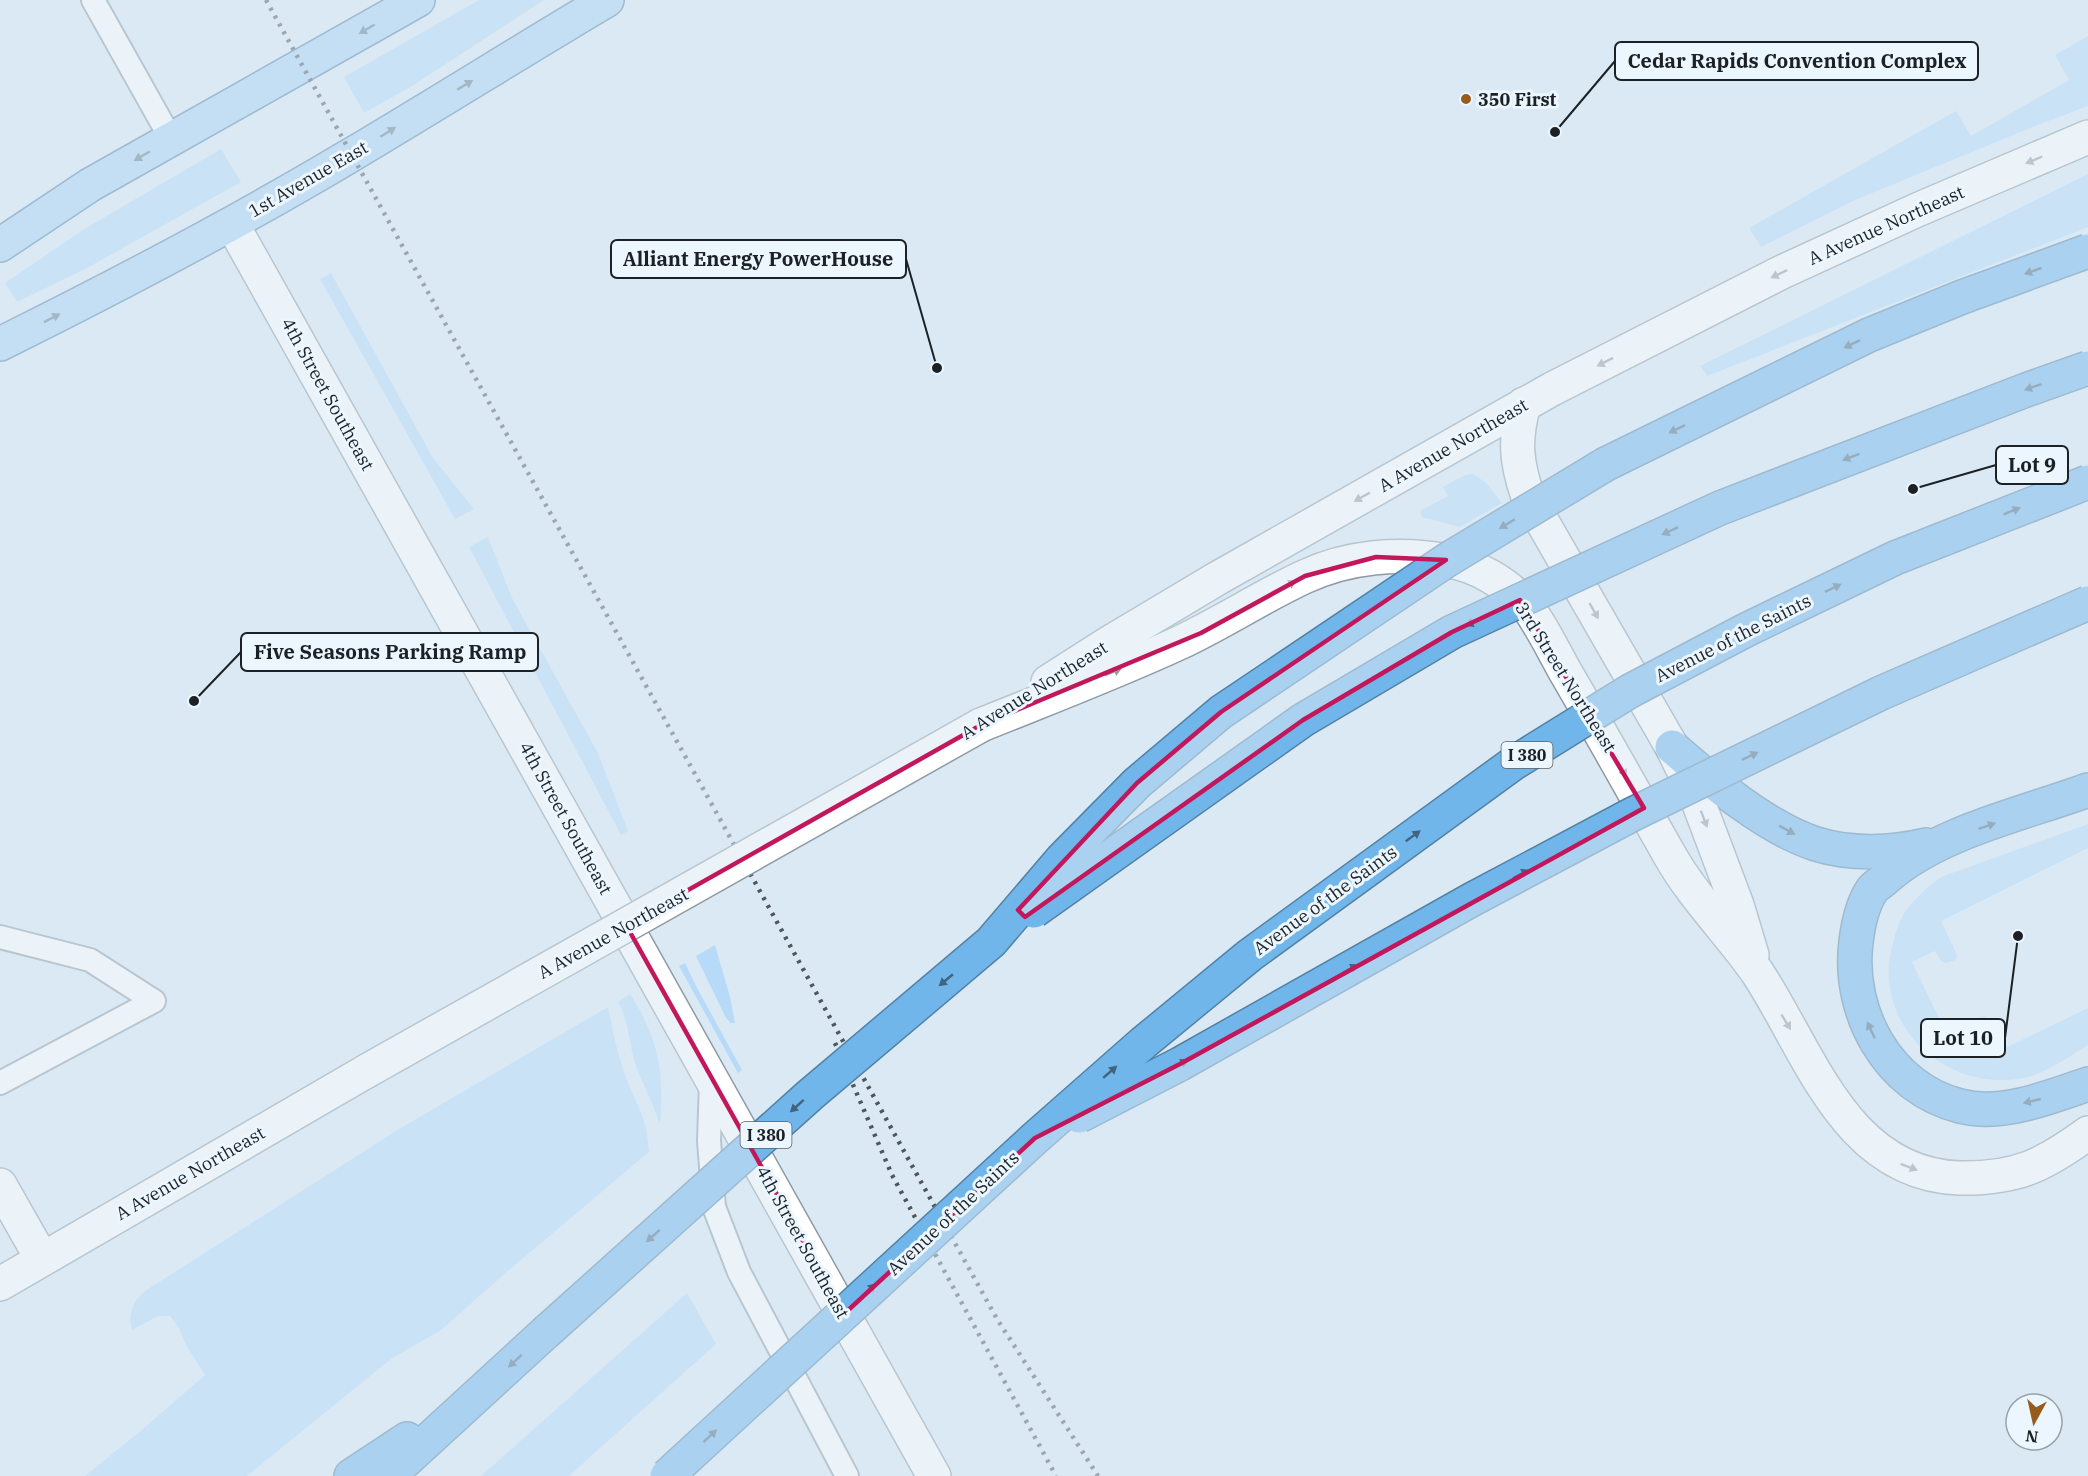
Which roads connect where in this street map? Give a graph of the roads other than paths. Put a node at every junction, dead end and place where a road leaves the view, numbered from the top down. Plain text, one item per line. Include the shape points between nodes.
1 (93, 0) edge
2 (418, 0) edge
3 (607, 0) edge
4 (2088, 137) edge
5 (171, 139) junction
6 (232, 224) junction
7 (0, 245) edge
8 (2088, 252) edge
9 (0, 344) edge
10 (2088, 368) edge
11 (1524, 404) junction
12 (2088, 482) edge
13 (2088, 603) edge
14 (981, 725) junction
15 (1672, 747) junction
16 (2088, 790) edge
17 (1946, 840) junction
18 (0, 937) edge
19 (991, 942) junction
20 (1756, 971) junction
21 (711, 1077) junction
22 (0, 1083) edge
23 (2088, 1084) edge
24 (2088, 1133) edge
25 (1035, 1138) junction
26 (0, 1185) edge
27 (42, 1259) junction
28 (0, 1284) edge
29 (484, 1390) junction
30 (351, 1476) edge
31 (389, 1476) edge
32 (667, 1476) edge
33 (847, 1476) edge
34 (934, 1476) edge

1 - 5 lane
2 -> 5 main road
6 -> 3 main road, 1st Avenue East
4 -> 11 street, A Avenue Northeast via 1782,272
5 -> 7 main road via 90,185
9 -> 6 main road, 1st Avenue East
6 - 21 street, 4th Street Southeast
8 -> 19 highway, bridge via 1858,340 1606,464 1447,560 1221,712 1137,783 1062,859
10 -> 19 highway, I 380, bridge via 1720,508 1452,632 1303,720
11 -> 14 street, A Avenue Northeast via 1208,584
11 -> 15 street, 3rd Street Northeast via 1516,444 1528,497
25 -> 12 highway, Avenue of the Saints / I 380, bridge via 1250,955 1514,763 1621,697 1746,630 1895,558
25 -> 13 highway, bridge via 1180,1064 1633,814 1881,693
14 -> 20 street, 3rd Street Northeast via 1201,633 1305,576 1376,557 1454,561 1506,586 1526,605 1672,859
14 - 27 street, A Avenue Northeast, bridge
15 -> 17 highway via 1758,814 1817,844 1881,851
15 -> 20 street, 3rd Street Northeast via 1737,905
17 -> 16 highway
23 -> 17 highway via 1997,1109 1961,1107 1928,1094 1896,1070 1872,1035 1857,998 1854,959 1858,923 1872,890 1902,864
18 - 22 lane via 90,960 154,1001
19 -> 29 highway, I 380, bridge via 810,1095
20 -> 24 street, 3rd Street Northeast via 1834,1103 1857,1132 1885,1156 1940,1175 1985,1178 2029,1170
21 - 33 lane via 709,1141 714,1207 739,1272
21 - 34 street, 4th Street Southeast
32 -> 25 highway, Avenue of the Saints / I 380, bridge
26 - 27 street
27 - 28 street, A Avenue Northeast
29 - 30 highway
29 - 31 highway, I 380

